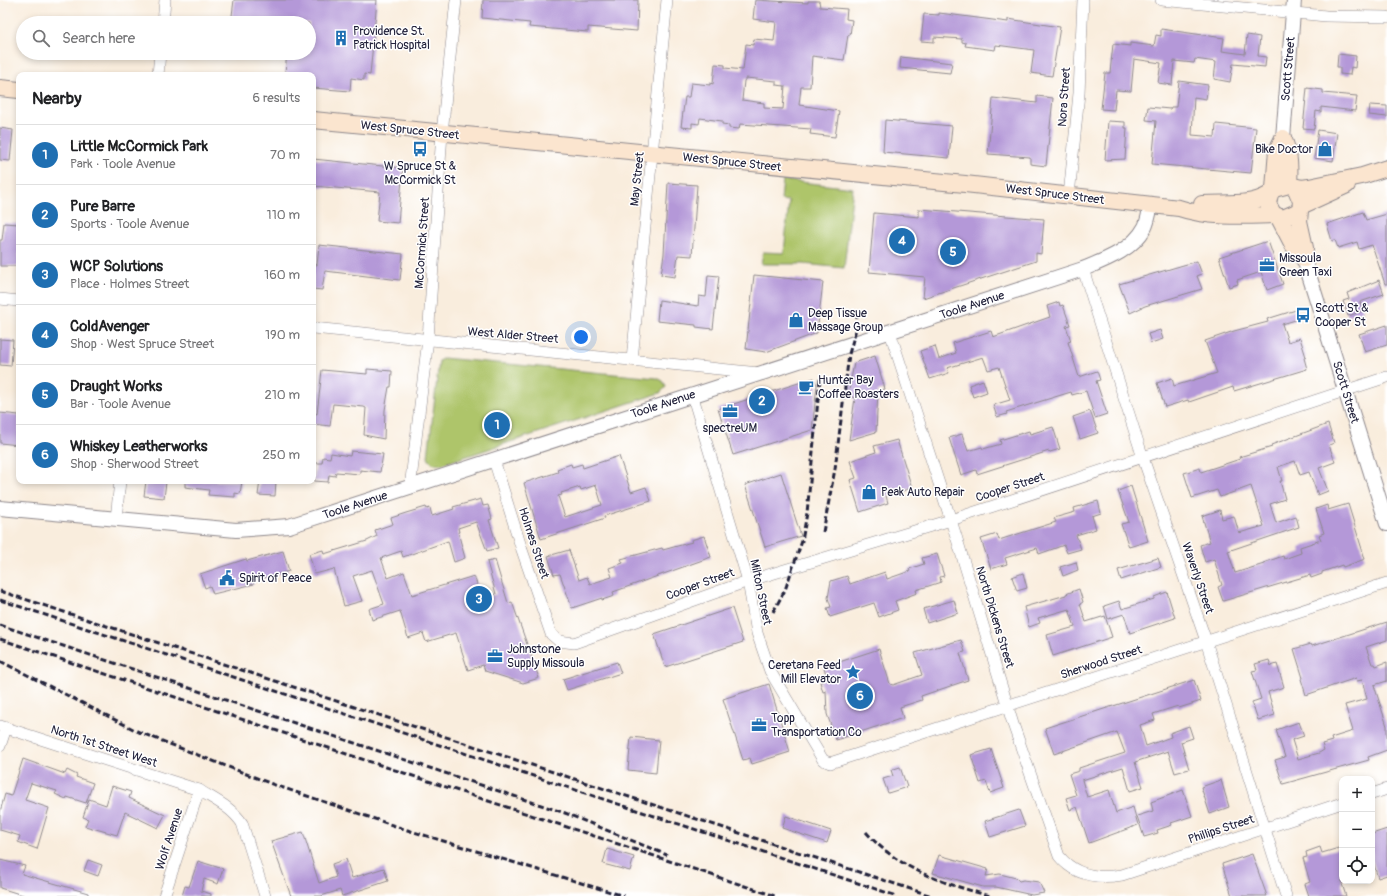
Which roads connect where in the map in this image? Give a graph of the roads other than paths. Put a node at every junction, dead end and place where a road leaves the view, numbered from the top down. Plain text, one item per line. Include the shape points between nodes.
1 (165, 0) edge
2 (456, 0) edge
3 (667, 0) edge
4 (1083, 0) edge
5 (1161, 0) edge
6 (1294, 6) edge
7 (164, 16) edge
8 (1387, 17) edge
9 (159, 60) edge
10 (158, 72) edge
11 (0, 88) edge
12 (16, 90) edge
13 (316, 120) edge
14 (442, 133) junction
15 (1282, 138) joint
16 (652, 154) junction
17 (1387, 168) edge
18 (1362, 176) junction
19 (1282, 189) junction
20 (1069, 196) junction
21 (1151, 206) junction
22 (1179, 208) junction
23 (1300, 209) junction
24 (1276, 216) junction
25 (1304, 259) junction
26 (1083, 269) junction
27 (0, 299) edge
28 (16, 301) edge
29 (316, 328) edge
30 (890, 332) junction
31 (428, 340) junction
32 (632, 360) junction
33 (759, 372) junction
34 (1387, 376) edge
35 (1345, 390) junction
36 (692, 394) junction
37 (1143, 458) junction
38 (494, 460) junction
39 (120, 484) edge
40 (410, 488) junction
41 (0, 508) edge
42 (116, 519) junction
43 (951, 520) junction
44 (1387, 524) edge
45 (748, 581) junction
46 (1387, 583) edge
47 (551, 634) joint
48 (1206, 642) junction
49 (1008, 705) junction
50 (3, 727) edge
51 (0, 746) edge
52 (823, 760) joint
53 (1387, 789) edge
54 (200, 790) junction
55 (1375, 793) edge
56 (1339, 804) edge
57 (1265, 828) junction
58 (1108, 877) joint
59 (164, 896) edge
60 (265, 896) edge
61 (1286, 896) edge

1 - 7 street
2 - 14 street, McCormick Street
3 - 16 street, May Street
4 - 20 street, Nora Street via 1079,93
5 - 6 street
6 - 8 street
6 - 15 street, Scott Street
9 - 10 street
11 - 12 main road
13 - 14 main road, West Spruce Street
14 - 16 main road, West Spruce Street
14 - 31 street, McCormick Street
15 - 19 main road via 1277,150
16 - 20 main road, West Spruce Street
16 - 32 street, May Street
17 - 18 main road
18 - 19 main road via 1309,187
18 - 23 main road
19 - 22 main road via 1262,199 1245,203 1187,205
19 - 23 main road via 1300,196
19 - 24 main road via 1268,204
20 - 21 main road, West Spruce Street
21 - 22 main road
21 - 26 street, Toole Avenue via 1146,227 1132,244 1106,260
22 - 24 main road via 1215,214
23 - 24 main road via 1291,216
23 - 25 main road
24 - 25 main road
25 - 35 street, Scott Street
26 - 30 street, Toole Avenue
26 - 37 street, Waverly Street
27 - 28 street
29 - 31 street, West Alder Street
30 - 33 street, Toole Avenue
30 - 43 street, North Dickens Street
31 - 32 street, West Alder Street
31 - 40 street, McCormick Street
32 - 33 street, West Alder Street
33 - 36 street, Toole Avenue
34 - 35 street, Cooper Street
35 - 37 street, Cooper Street
35 - 44 street, Scott Street
36 - 38 street, Toole Avenue
36 - 45 street, Milton Street
37 - 43 street, Cooper Street
37 - 48 street, Waverly Street
38 - 40 street, Toole Avenue
38 - 47 street, Holmes Street
39 - 42 street
40 - 42 street, Toole Avenue via 289,526 236,530
41 - 42 street, Toole Avenue
43 - 45 street, Cooper Street
43 - 49 street, North Dickens Street
45 - 47 street, Cooper Street via 574,643 559,641
45 - 52 street, Milton Street via 757,633 770,672
46 - 48 street, Sherwood Street
48 - 49 street, Sherwood Street
48 - 57 street, Waverly Street
49 - 52 street, Sherwood Street via 830,763
49 - 58 street, North Dickens Street via 1059,856 1065,864 1082,874
50 - 51 street
50 - 54 street, North 1st Street West
53 - 55 street
54 - 59 street, Wolf Avenue
54 - 60 street, North 1st Street West via 235,813 242,823
56 - 57 street, Phillips Street
57 - 58 street, Phillips Street via 1122,875
57 - 61 street, Waverly Street

